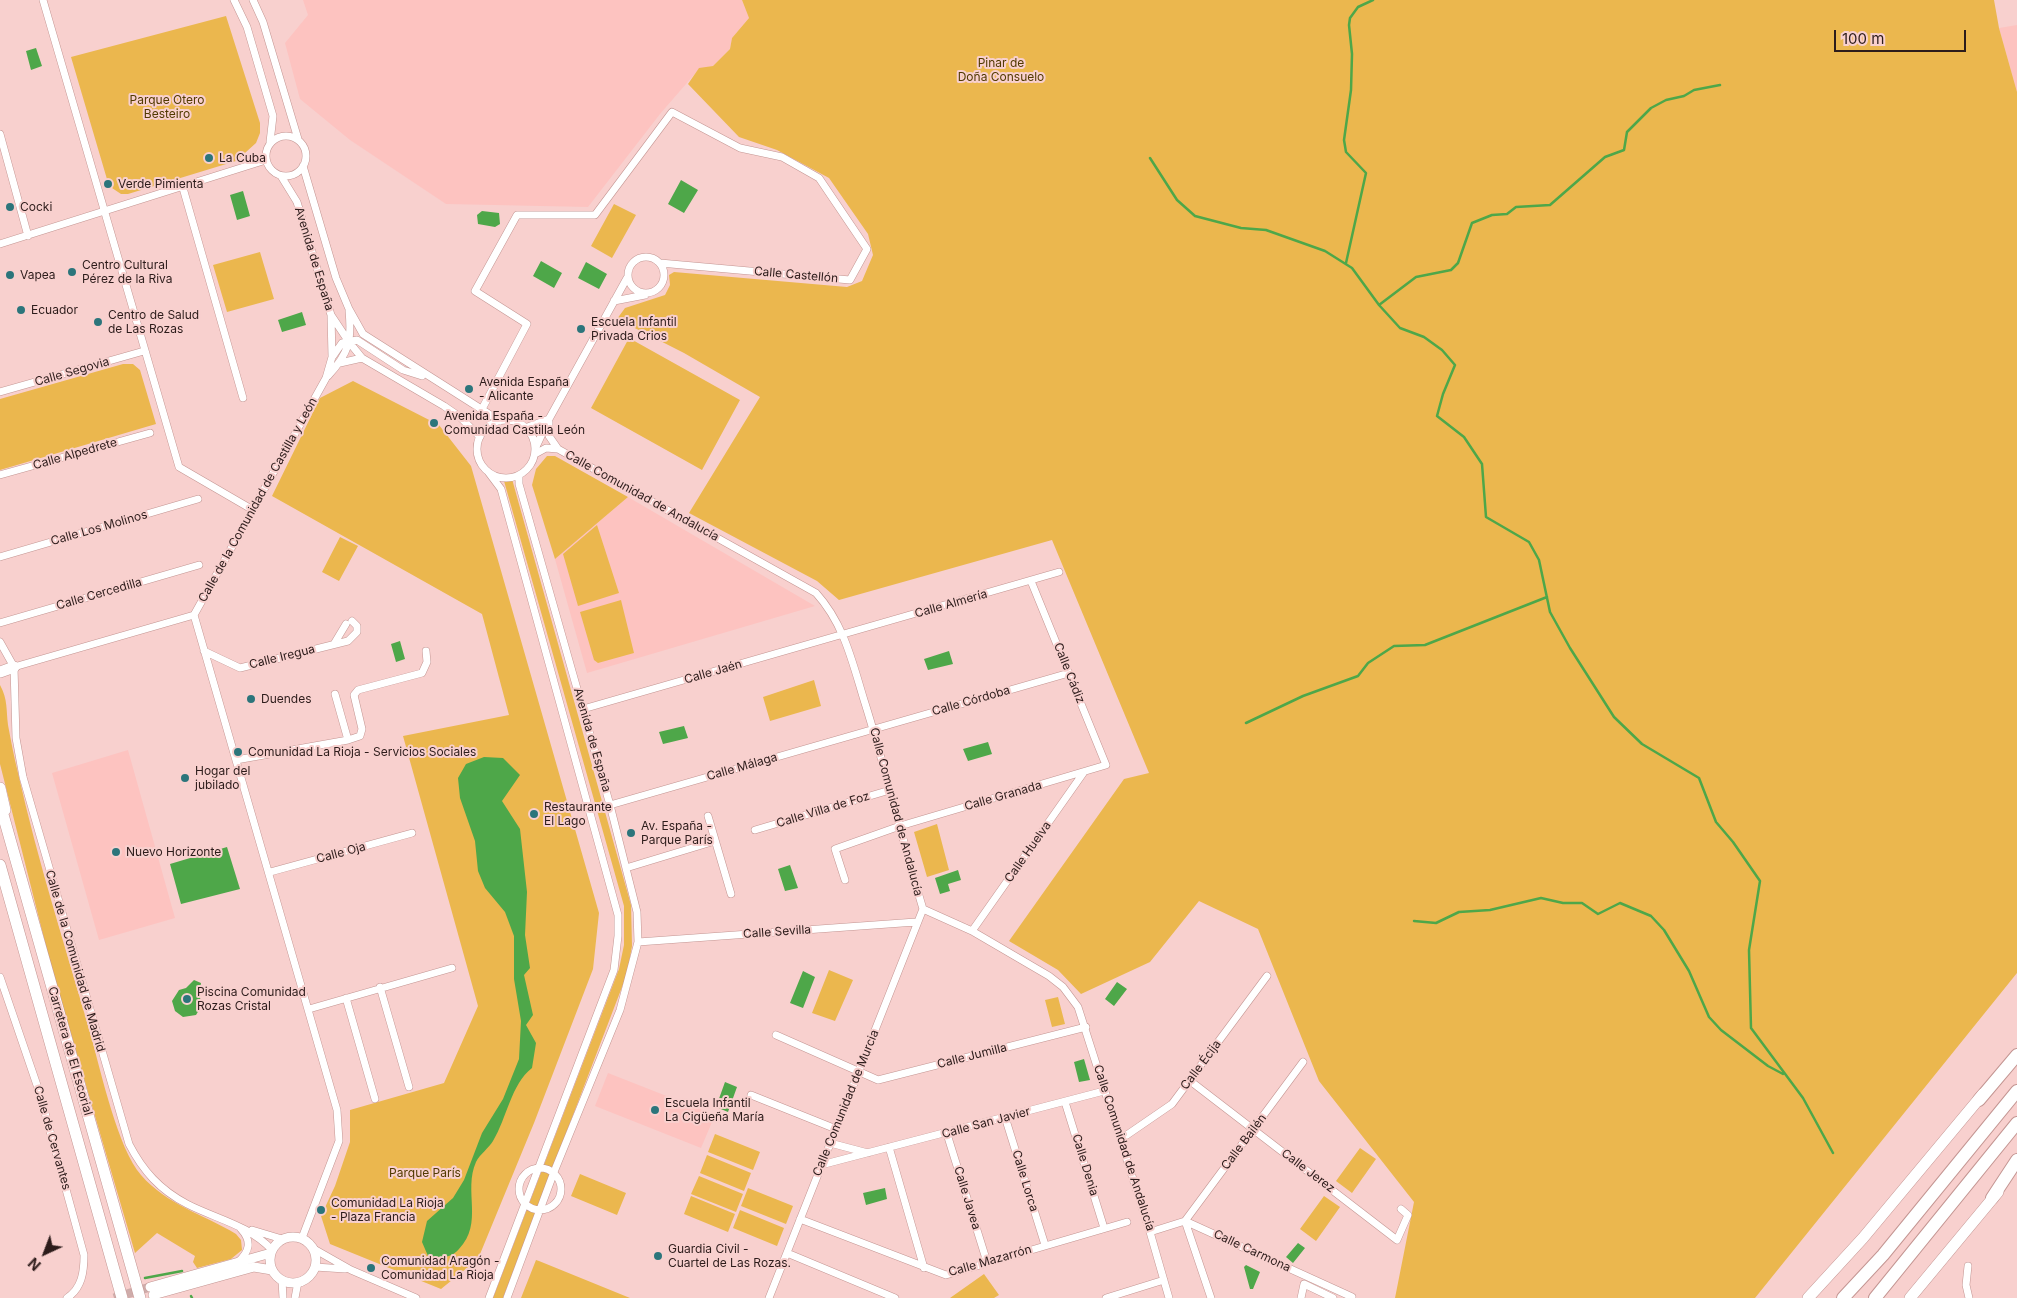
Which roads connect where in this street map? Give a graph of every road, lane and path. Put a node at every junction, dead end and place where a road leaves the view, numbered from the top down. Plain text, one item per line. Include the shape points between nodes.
1 (43, 0) edge
2 (234, 0) edge
3 (253, 0) edge
4 (0, 134) edge
5 (298, 139) junction
6 (270, 142) junction
7 (266, 160) junction
8 (303, 166) junction
9 (281, 176) junction
10 (183, 188) junction
11 (104, 211) junction
12 (28, 236) junction
13 (0, 244) edge
14 (660, 263) junction
15 (627, 278) junction
16 (646, 294) junction
17 (614, 301) junction
18 (348, 309) junction
19 (331, 315) junction
20 (349, 342) junction
21 (144, 351) junction
22 (332, 357) junction
23 (362, 358) junction
24 (340, 363) junction
25 (326, 378) junction
26 (430, 378) junction
27 (0, 392) edge
28 (243, 398) dead end
29 (482, 409) junction
30 (549, 419) junction
31 (500, 421) junction
32 (525, 428) junction
33 (150, 433) dead end
34 (480, 437) junction
35 (558, 449) junction
36 (535, 451) junction
37 (489, 473) junction
38 (0, 475) edge
39 (518, 476) junction
40 (198, 499) dead end
41 (253, 510) junction
42 (0, 556) edge
43 (199, 565) dead end
44 (1059, 572) dead end
45 (1031, 581) junction
46 (194, 615) junction
47 (0, 623) edge
48 (844, 634) junction
49 (0, 642) edge
50 (334, 644) junction
51 (204, 651) junction
52 (426, 651) dead end
53 (0, 667) edge
54 (14, 667) junction
55 (0, 672) edge
56 (1069, 673) junction
57 (335, 694) dead end
58 (583, 709) junction
59 (874, 728) junction
60 (348, 740) junction
61 (236, 760) junction
62 (1106, 765) joint
63 (1084, 772) junction
64 (0, 788) edge
65 (890, 790) junction
66 (0, 804) edge
67 (610, 805) junction
68 (708, 816) dead end
69 (900, 826) junction
70 (755, 830) dead end
71 (412, 833) dead end
72 (715, 841) junction
73 (0, 865) edge
74 (626, 868) junction
75 (270, 872) junction
76 (21, 874) junction
77 (845, 880) dead end
78 (731, 894) dead end
79 (923, 909) junction
80 (916, 922) junction
81 (972, 931) junction
82 (638, 942) junction
83 (452, 968) dead end
84 (1267, 976) dead end
85 (0, 977) edge
86 (380, 987) junction
87 (3, 992) edge
88 (346, 998) junction
89 (309, 1009) junction
90 (1086, 1027) junction
91 (776, 1035) dead end
92 (2017, 1048) edge
93 (2017, 1055) edge
94 (1303, 1062) dead end
95 (859, 1071) junction
96 (1189, 1080) junction
97 (409, 1087) dead end
98 (1104, 1091) junction
99 (2017, 1091) edge
100 (751, 1095) dead end
101 (375, 1099) dead end
102 (1979, 1100) junction
103 (1065, 1102) junction
104 (1005, 1117) junction
105 (2017, 1124) edge
106 (836, 1129) junction
107 (1254, 1130) junction
108 (947, 1134) junction
109 (1121, 1139) junction
110 (830, 1143) junction
111 (889, 1147) junction
112 (868, 1153) junction
113 (2017, 1160) edge
114 (821, 1166) junction
115 (538, 1167) junction
116 (2017, 1169) edge
117 (554, 1172) junction
118 (1992, 1198) junction
119 (525, 1204) junction
120 (1401, 1209) dead end
121 (540, 1210) junction
122 (800, 1219) junction
123 (1185, 1221) junction
124 (1126, 1222) dead end
125 (237, 1225) junction
126 (1104, 1228) junction
127 (1150, 1232) junction
128 (302, 1238) junction
129 (282, 1239) junction
130 (1045, 1245) junction
131 (314, 1249) junction
132 (271, 1251) junction
133 (787, 1254) junction
134 (987, 1262) junction
135 (236, 1264) junction
136 (1968, 1266) dead end
137 (315, 1267) junction
138 (924, 1268) junction
139 (272, 1270) junction
140 (351, 1270) junction
141 (282, 1280) junction
142 (1164, 1280) junction
143 (298, 1282) junction
144 (489, 1297) edge
145 (1352, 1297) edge
146 (68, 1298) edge
147 (121, 1298) edge
148 (140, 1298) edge
149 (283, 1298) edge
150 (295, 1298) edge
151 (416, 1298) edge
152 (507, 1298) edge
153 (769, 1298) edge
154 (895, 1298) edge
155 (1106, 1298) edge
156 (1169, 1298) edge
157 (1211, 1298) edge
158 (1301, 1298) edge
159 (1333, 1298) edge
160 (1808, 1298) edge
161 (1843, 1298) edge
162 (1875, 1298) edge
163 (1910, 1298) edge
164 (1969, 1298) edge

1 - 11 street
2 - 6 street via 247,27 273,116
3 - 5 street via 263,22
4 - 12 street
5 - 6 street via 283,135
5 - 8 street via 305,148
6 - 7 street
7 - 9 street via 271,170
7 - 10 street
8 - 9 street via 291,175
8 - 18 street, Avenida de España
9 - 19 street, Avenida de España via 297,202
10 - 11 street
10 - 28 street
11 - 12 street
11 - 21 street
12 - 13 street
14 - 15 street via 651,257 642,257 632,262
14 - 16 street via 664,273 662,285
14 - 29 street, Calle Castellón via 850,280 867,249 819,178 782,157 740,148 672,112 595,215 517,215 475,291 527,324
15 - 16 street via 635,291
15 - 17 street
16 - 17 street
17 - 30 street
18 - 20 street, Avenida de España
18 - 26 street, Avenida de España via 363,334
19 - 20 street, Avenida de España
19 - 22 street, Calle de la Comunidad de Castilla y León
20 - 22 street via 342,343
20 - 23 street, Avenida de España
20 - 24 street, Calle de la Comunidad de Castilla y León
20 - 26 street, Avenida de España via 357,340 403,370
21 - 27 street, Calle Segovia
21 - 41 street via 179,467
22 - 25 street, Calle de la Comunidad de Castilla y León
23 - 24 street
23 - 34 street, Avenida de España via 444,406
24 - 25 street, Calle de la Comunidad de Castilla y León
25 - 41 street, Calle de la Comunidad de Castilla y León
26 - 29 street, Avenida de España
29 - 31 street, Avenida de España
30 - 32 street
30 - 35 street, Calle Comunidad de Andalucía via 550,436
30 - 36 street
31 - 32 street via 517,423
31 - 34 street
32 - 36 street via 534,441
33 - 38 street, Calle Alpedrete
34 - 37 street via 478,456
35 - 36 street, Calle Comunidad de Andalucía
35 - 48 street, Calle Comunidad de Andalucía via 816,593 830,609
36 - 39 street via 526,470
37 - 39 street via 504,478
37 - 115 street, Avenida de España via 501,489 618,915 614,970
39 - 58 street, Avenida de España
40 - 42 street, Calle Los Molinos
41 - 46 street, Calle de la Comunidad de Castilla y León
43 - 47 street, Calle Cercedilla
44 - 45 street, Calle Almería
45 - 48 street, Calle Almería
45 - 56 street, Calle Cádiz
46 - 51 street
46 - 54 street, Calle de la Comunidad de Castilla y León
48 - 58 street, Calle Jaén
48 - 59 street, Calle Comunidad de Andalucía
49 - 54 street, Calle de la Comunidad de Madrid
50 - 50 street, Calle Iregua via 354,637 357,626 349,623
50 - 51 street, Calle Iregua via 240,668
51 - 61 street
52 - 60 street via 427,662 422,673 358,690 354,696 362,729 360,736
53 - 54 highway
54 - 55 highway
54 - 125 street, Calle de la Comunidad de Madrid via 16,738 23,776 129,1144 151,1179 168,1193
56 - 59 street, Calle Córdoba
56 - 62 street, Calle Cádiz
57 - 60 street
58 - 67 street, Avenida de España
59 - 65 street, Calle Comunidad de Andalucía
59 - 67 street, Calle Málaga
60 - 61 street
61 - 75 street
62 - 63 street, Calle Granada
63 - 69 street, Calle Granada
63 - 81 street, Calle Huelva
64 - 76 highway
65 - 69 street, Calle Comunidad de Andalucía
65 - 70 street, Calle Villa de Foz
66 - 76 highway, Carretera de El Escorial
67 - 74 street, Avenida de España
68 - 72 street
69 - 77 street, Calle Granada via 835,848
69 - 79 street, Calle Comunidad de Andalucía
71 - 75 street, Calle Oja
72 - 74 street
72 - 78 street
73 - 147 highway, Carretera de El Escorial
74 - 82 street, Avenida de España via 637,912
75 - 89 street
76 - 148 highway, Carretera de El Escorial
79 - 80 street, Calle Comunidad de Murcia
79 - 81 street, Calle Comunidad de Andalucía
80 - 82 street, Calle Sevilla
80 - 95 street, Calle Comunidad de Murcia
81 - 90 street, Calle Comunidad de Andalucía via 1063,987 1078,1007
82 - 117 street, Avenida de España via 620,1010
83 - 86 street
84 - 96 street, Calle Écija
85 - 87 street, Calle de Cervantes
86 - 88 street
86 - 97 street
87 - 146 street, Calle de Cervantes via 39,1091 84,1255 84,1273
88 - 89 street
88 - 101 street
89 - 128 street via 337,1110 339,1141
90 - 95 street, Calle Jumilla via 878,1080
90 - 98 street, Calle Comunidad de Andalucía
91 - 95 street, Calle Jumilla
92 - 102 highway
93 - 102 highway
94 - 107 street, Calle Bailén
95 - 106 street, Calle Comunidad de Murcia
96 - 107 street, Calle Jerez
96 - 109 street, Calle Écija via 1172,1104
98 - 103 street, Calle San Javier
98 - 109 street, Calle Comunidad de Andalucía
99 - 161 highway via 1883,1255
100 - 106 street
102 - 160 highway
103 - 104 street, Calle San Javier
103 - 126 street, Calle Denia
104 - 108 street, Calle San Javier
104 - 130 street, Calle Lorca
105 - 162 highway
106 - 110 street, Calle Comunidad de Murcia
107 - 120 street, Calle Jerez via 1398,1240 1408,1215
107 - 123 street, Calle Bailén
108 - 111 street, Calle San Javier
108 - 134 street, Calle Javea
109 - 127 street, Calle Comunidad de Andalucía
110 - 112 street
110 - 114 street, Calle Comunidad de Murcia
111 - 112 street, Calle San Javier
111 - 138 street
112 - 114 street, Calle San Javier
113 - 118 highway
114 - 122 street, Calle Comunidad de Murcia
115 - 117 street
115 - 119 street, Avenida de España
115 - 119 street, Avenida de España via 522,1177 520,1196
116 - 118 highway
117 - 121 street, Avenida de España
117 - 121 street via 562,1189 559,1198
118 - 163 highway
119 - 121 street
119 - 144 street, Avenida de España
121 - 152 street, Avenida de España
122 - 133 street, Calle Comunidad de Murcia
122 - 138 street, Calle Mazarrón
123 - 127 street
123 - 145 street, Calle Carmona
123 - 157 street
124 - 126 street, Calle Mazarrón
125 - 129 street, Calle de la Comunidad de Madrid
125 - 132 street, Calle de la Comunidad de Madrid via 261,1239
125 - 135 street via 248,1239 249,1247
126 - 130 street, Calle Mazarrón
127 - 142 street, Calle Comunidad de Andalucía
128 - 129 street
128 - 131 street
129 - 132 street
130 - 134 street, Calle Mazarrón
131 - 137 street
131 - 140 street
132 - 135 street
132 - 139 street
133 - 153 street, Calle Comunidad de Murcia
133 - 154 street
134 - 138 street, Calle Mazarrón via 946,1275
135 - 139 street via 152,1291 254,1267
136 - 164 street via 1966,1285
137 - 140 street
137 - 143 street via 309,1277
139 - 141 street
140 - 151 street
141 - 143 street
141 - 149 street
142 - 155 street
142 - 156 street, Calle Comunidad de Andalucía
143 - 150 street
158 - 159 street via 1304,1284

